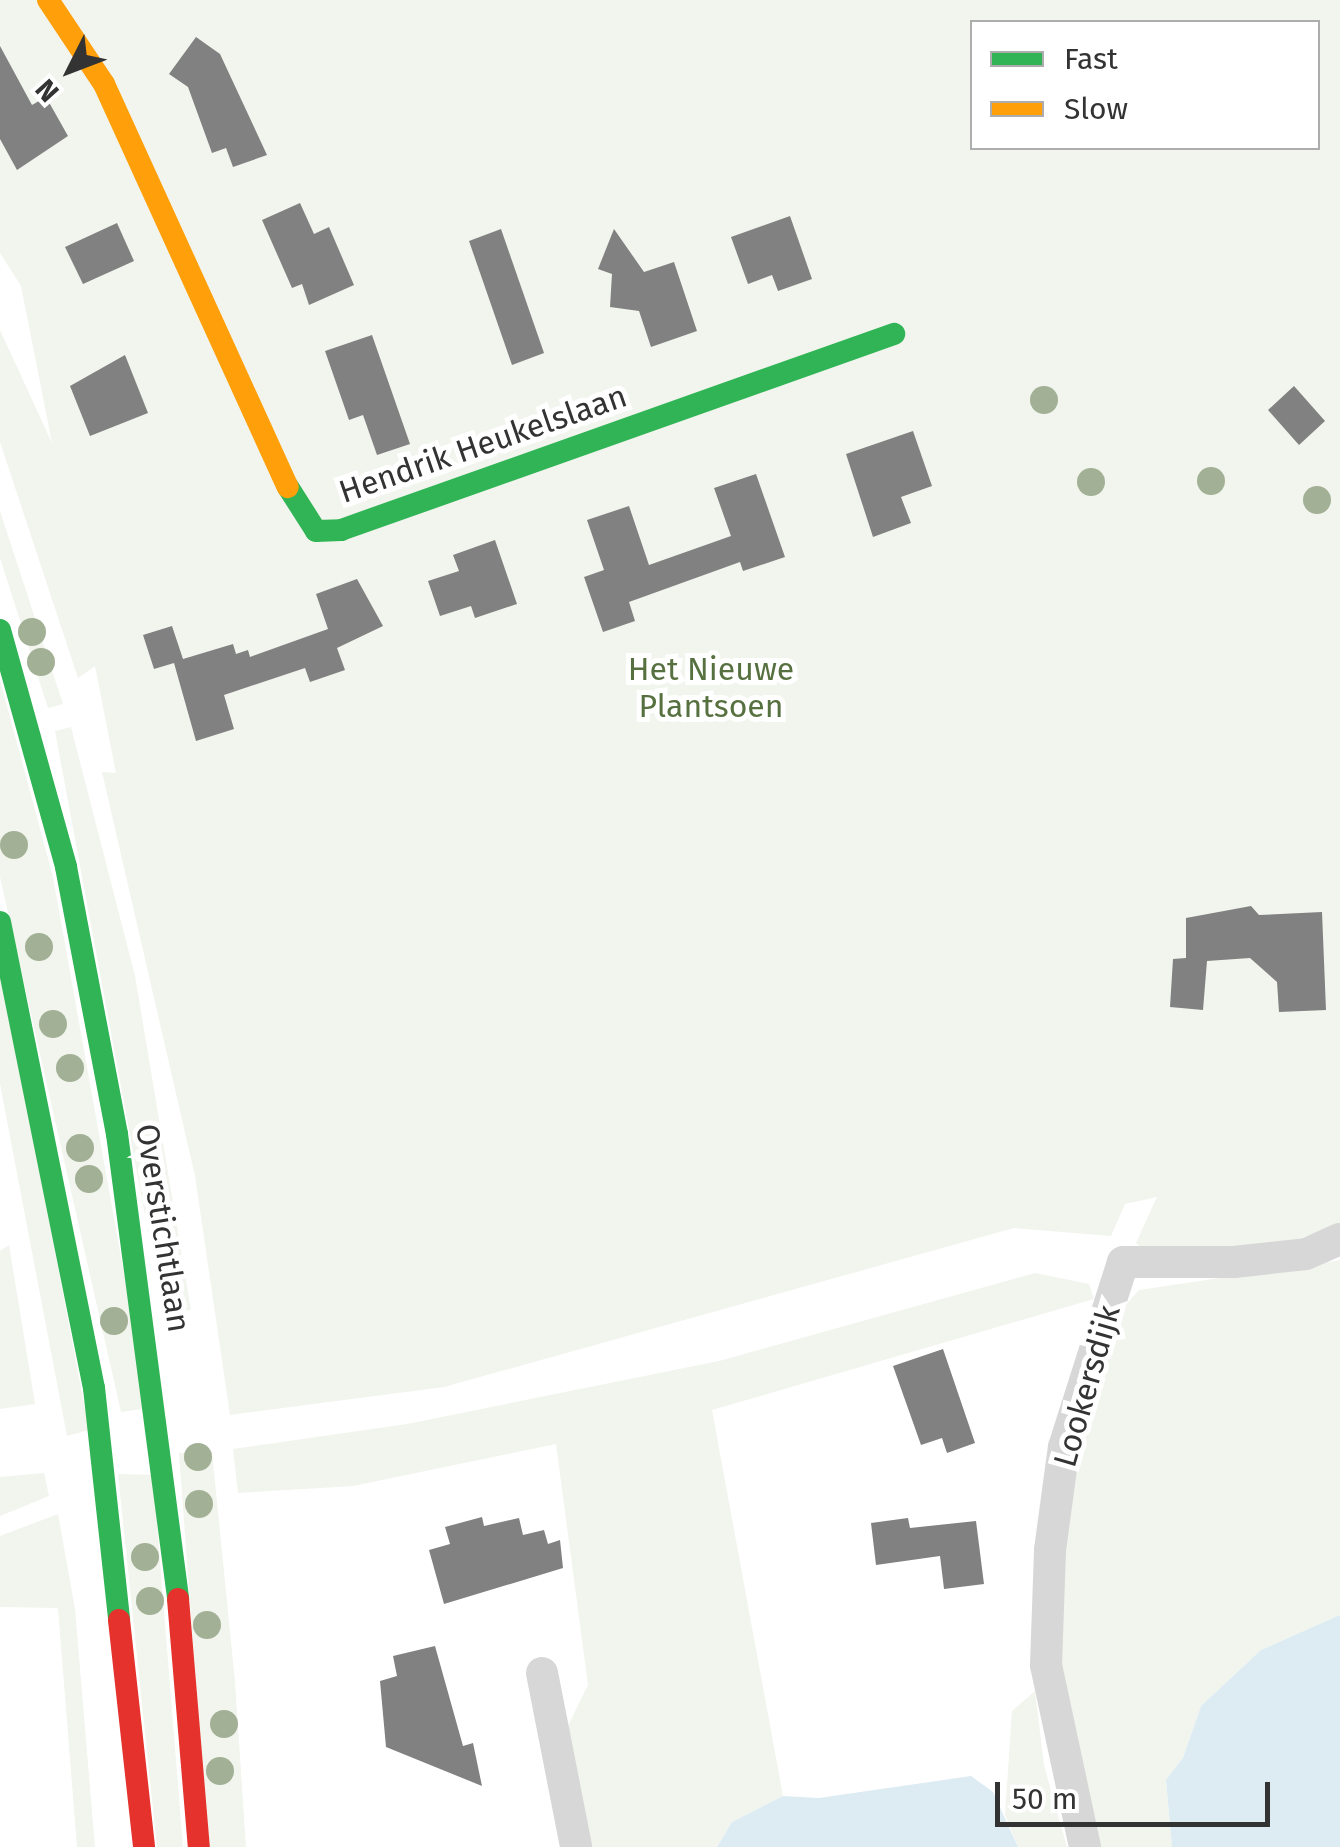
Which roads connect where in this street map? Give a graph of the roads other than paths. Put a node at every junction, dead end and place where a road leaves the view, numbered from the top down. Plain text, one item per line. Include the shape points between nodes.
1 (48, 0) edge
2 (894, 334) dead end
3 (0, 630) edge
4 (0, 922) edge
5 (1340, 1239) edge
6 (542, 1673) dead end
7 (144, 1847) edge
8 (199, 1847) edge
9 (576, 1847) edge
10 (1085, 1847) edge

1 - 2 main road, Hendrik Heukelslaan via 104,84 272,463 316,531 341,530
3 - 8 main road, Overstichtlaan via 66,867 117,1134 170,1490
4 - 7 main road via 94,1388
5 - 10 street, Lookersdijk via 1306,1254 1234,1262 1123,1262 1064,1447 1050,1550 1046,1665 1060,1760
6 - 9 street

